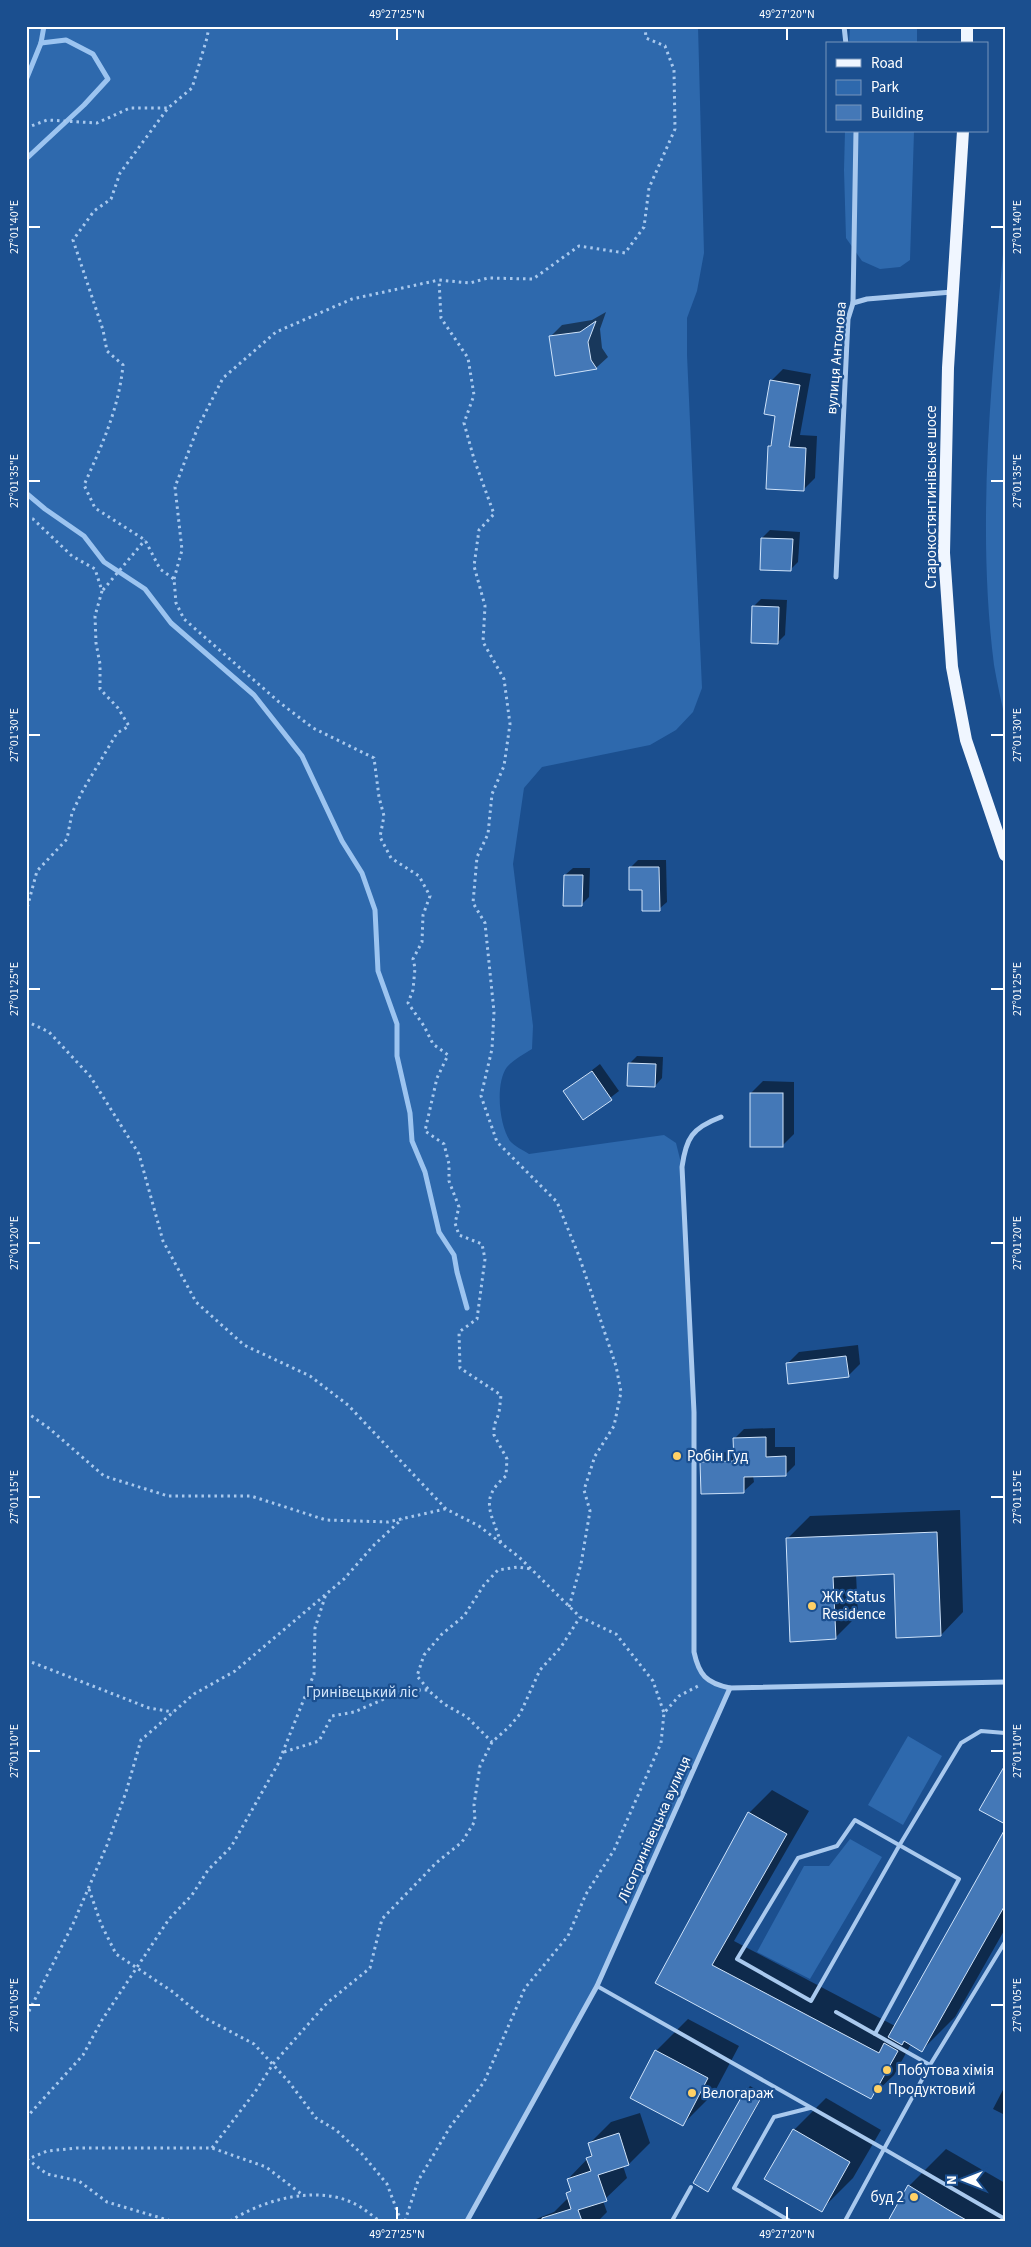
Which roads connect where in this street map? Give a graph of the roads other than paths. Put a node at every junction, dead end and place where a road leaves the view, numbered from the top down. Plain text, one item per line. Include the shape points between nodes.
1 (844, 26) edge
2 (967, 26) edge
3 (846, 42) edge
4 (967, 42) edge
5 (856, 132) edge
6 (963, 132) edge
7 (953, 292) junction
8 (853, 304) junction
9 (836, 577) dead end
10 (1005, 856) edge
11 (721, 1117) dead end
12 (1005, 1682) edge
13 (730, 1688) junction
14 (1005, 1733) edge
15 (899, 1846) junction
16 (1005, 1942) edge
17 (597, 1986) junction
18 (836, 2012) dead end
19 (875, 2034) junction
20 (930, 2065) junction
21 (810, 2108) junction
22 (884, 2149) junction
23 (690, 2188) dead end
24 (1005, 2219) edge
25 (467, 2221) edge
26 (672, 2221) edge
27 (790, 2221) edge
28 (845, 2221) edge

1 - 3 street
2 - 4 main road
5 - 8 street, вулиця Антонова
6 - 7 main road, Старокостянтинівське шосе
7 - 8 street via 867,299
7 - 10 main road, Старокостянтинівське шосе via 944,553 952,668 966,740
8 - 9 street, вулиця Антонова via 848,319
11 - 13 street via 692,1133 685,1146 682,1167 694,1412 694,1652 698,1667 713,1685
12 - 13 street
13 - 17 street, Лісогринівецька вулиця
14 - 15 lane via 981,1731 961,1743
15 - 15 lane via 811,2001 737,1959 798,1858 837,1846 855,1820
15 - 19 lane via 959,1879
16 - 20 lane
17 - 21 lane
17 - 25 street, Лісогринівецька вулиця
18 - 19 lane
19 - 20 lane
20 - 22 lane
21 - 22 lane
21 - 27 lane via 774,2117 734,2188
22 - 24 lane
22 - 28 lane
23 - 26 lane

